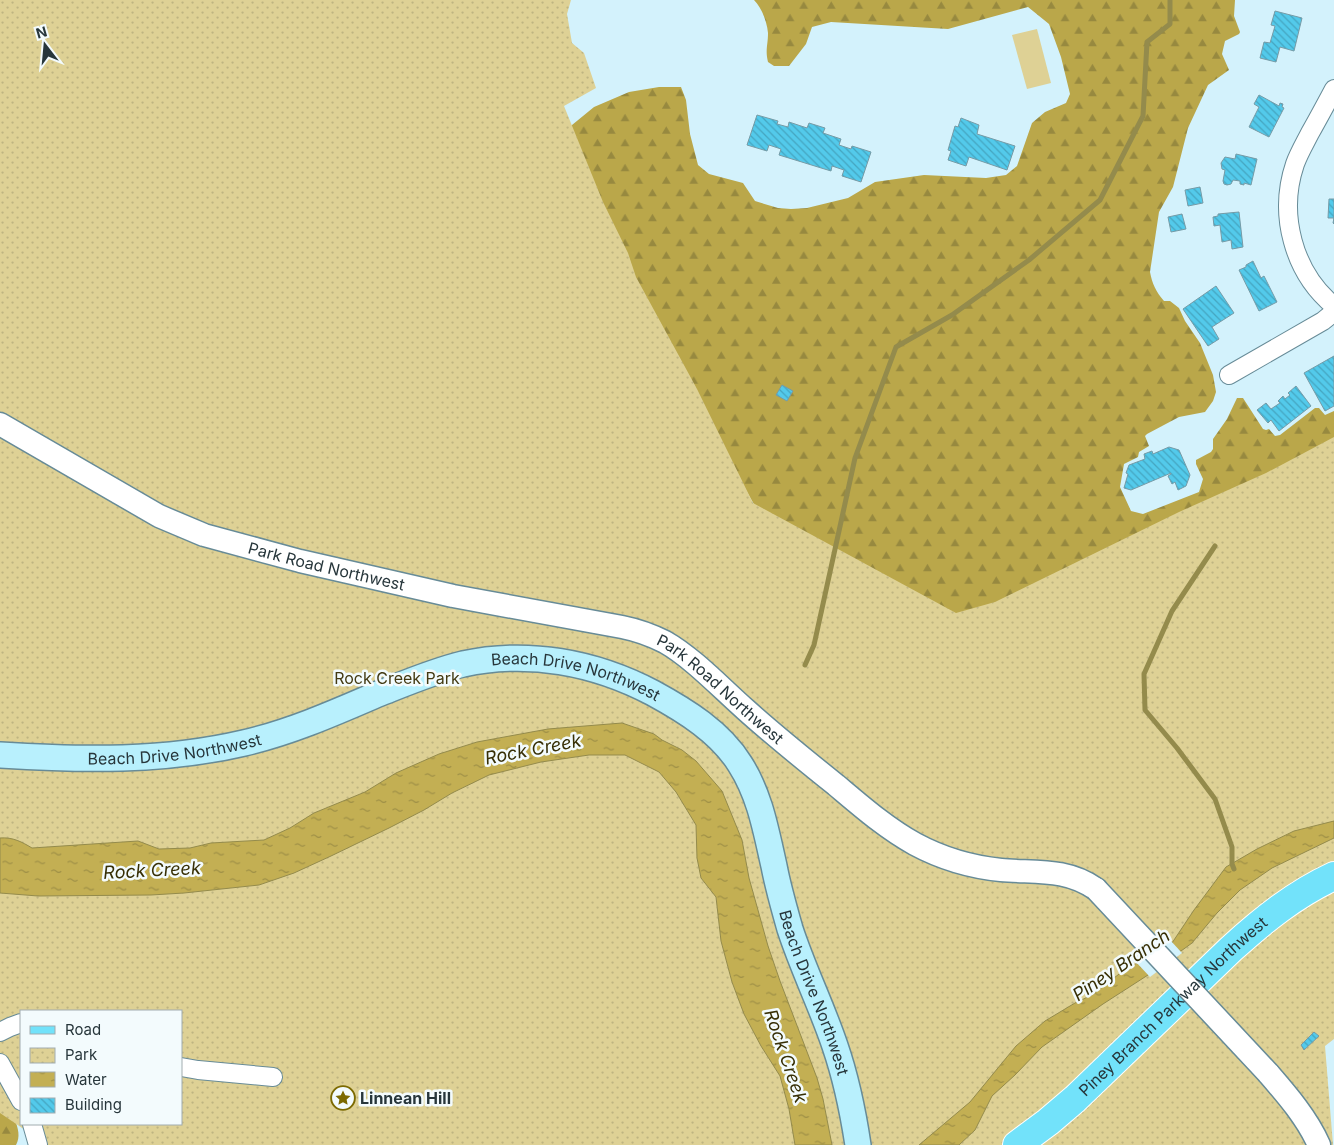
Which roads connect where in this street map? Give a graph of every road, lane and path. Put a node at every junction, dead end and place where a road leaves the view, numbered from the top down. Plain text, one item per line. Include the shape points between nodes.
1 (1334, 90) edge
2 (1334, 306) edge
3 (1334, 312) edge
4 (1229, 375) dead end
5 (0, 424) edge
6 (0, 755) edge
7 (1334, 876) edge
8 (20, 1023) edge
9 (0, 1032) edge
10 (0, 1063) edge
11 (182, 1067) edge
12 (273, 1077) dead end
13 (20, 1099) edge
14 (32, 1125) edge
15 (38, 1145) edge
16 (858, 1145) edge
17 (1017, 1145) edge
18 (1318, 1145) edge

1 - 2 street via 1297,160 1288,206 1290,234 1297,256 1321,295
3 - 4 street
5 - 18 street, Park Road Northwest, bridge via 159,516 204,535 300,561 454,596 622,626 659,640 690,660 866,810 915,844 973,865 1065,874 1096,889 1268,1073 1293,1103
6 - 16 main road, Beach Drive Northwest via 111,759 213,750 297,728 424,676 489,660 530,658 565,662 633,683 705,726 732,751 751,783 761,810 791,930 840,1062
7 - 17 main road, Piney Branch Parkway Northwest via 1284,905 1256,927 1075,1100
8 - 9 street
10 - 13 street
11 - 12 street
14 - 15 street

